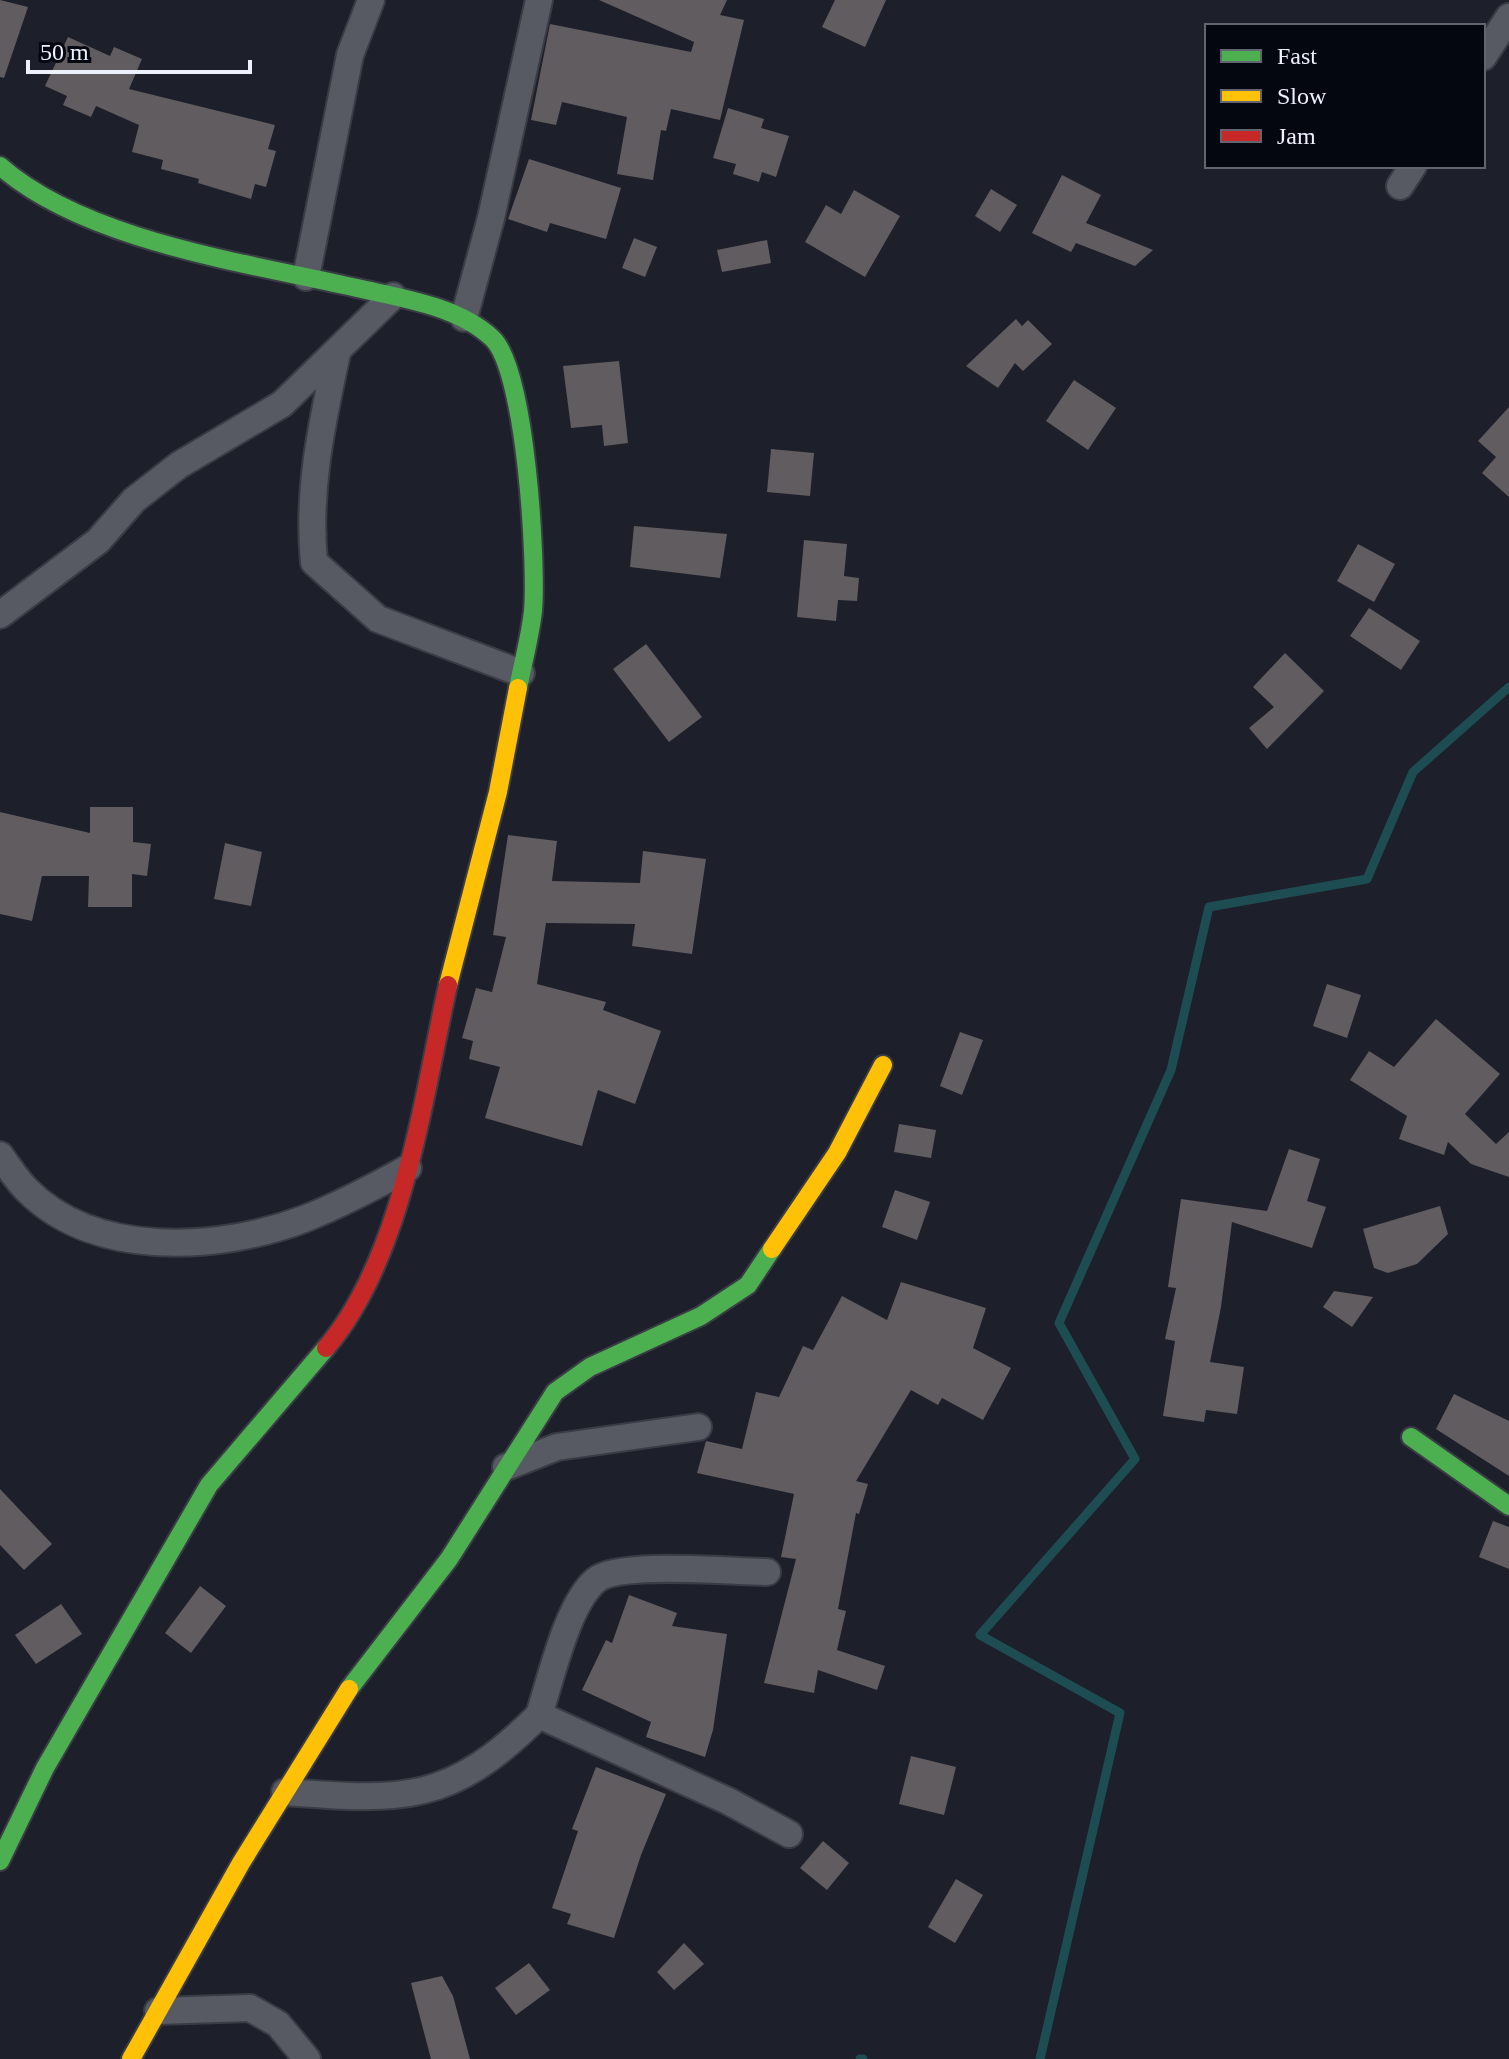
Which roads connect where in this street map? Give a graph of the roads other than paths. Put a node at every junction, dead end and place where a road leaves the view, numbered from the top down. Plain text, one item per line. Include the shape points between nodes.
1 (371, 0) edge
2 (539, 0) edge
3 (1509, 17) edge
4 (1485, 54) edge
5 (0, 166) edge
6 (306, 277) junction
7 (393, 296) junction
8 (464, 318) junction
9 (337, 353) junction
10 (0, 615) edge
11 (521, 673) junction
12 (883, 1065) dead end
13 (0, 1155) edge
14 (408, 1168) junction
15 (698, 1427) dead end
16 (1411, 1437) dead end
17 (506, 1467) junction
18 (1509, 1506) edge
19 (767, 1572) dead end
20 (539, 1715) junction
21 (285, 1792) junction
22 (789, 1834) dead end
23 (0, 1861) edge
24 (158, 2011) junction
25 (131, 2059) edge
26 (307, 2059) edge

1 - 6 street via 350,55
2 - 8 street
3 - 4 street
5 - 6 street via 25,188 72,214 197,252
6 - 7 street
7 - 8 street
7 - 9 street
8 - 11 street via 495,340 515,394 527,452 533,610
9 - 10 street via 282,404 179,465 134,500 98,541
9 - 11 street via 317,445 310,518 314,562 378,619
11 - 14 street via 498,792 452,966
12 - 17 street via 837,1153 748,1285 701,1316 590,1367 555,1392
13 - 14 street via 27,1190 81,1227 141,1241 230,1240 301,1220
14 - 23 street via 380,1258 335,1338 209,1485 45,1768
15 - 17 street via 557,1447
16 - 18 street
17 - 21 street via 449,1559 361,1670
19 - 20 street via 625,1570 597,1579 577,1605
20 - 21 street via 504,1750 436,1789 369,1798
20 - 22 street
21 - 24 street
24 - 25 street
24 - 26 street via 250,2008 278,2024

